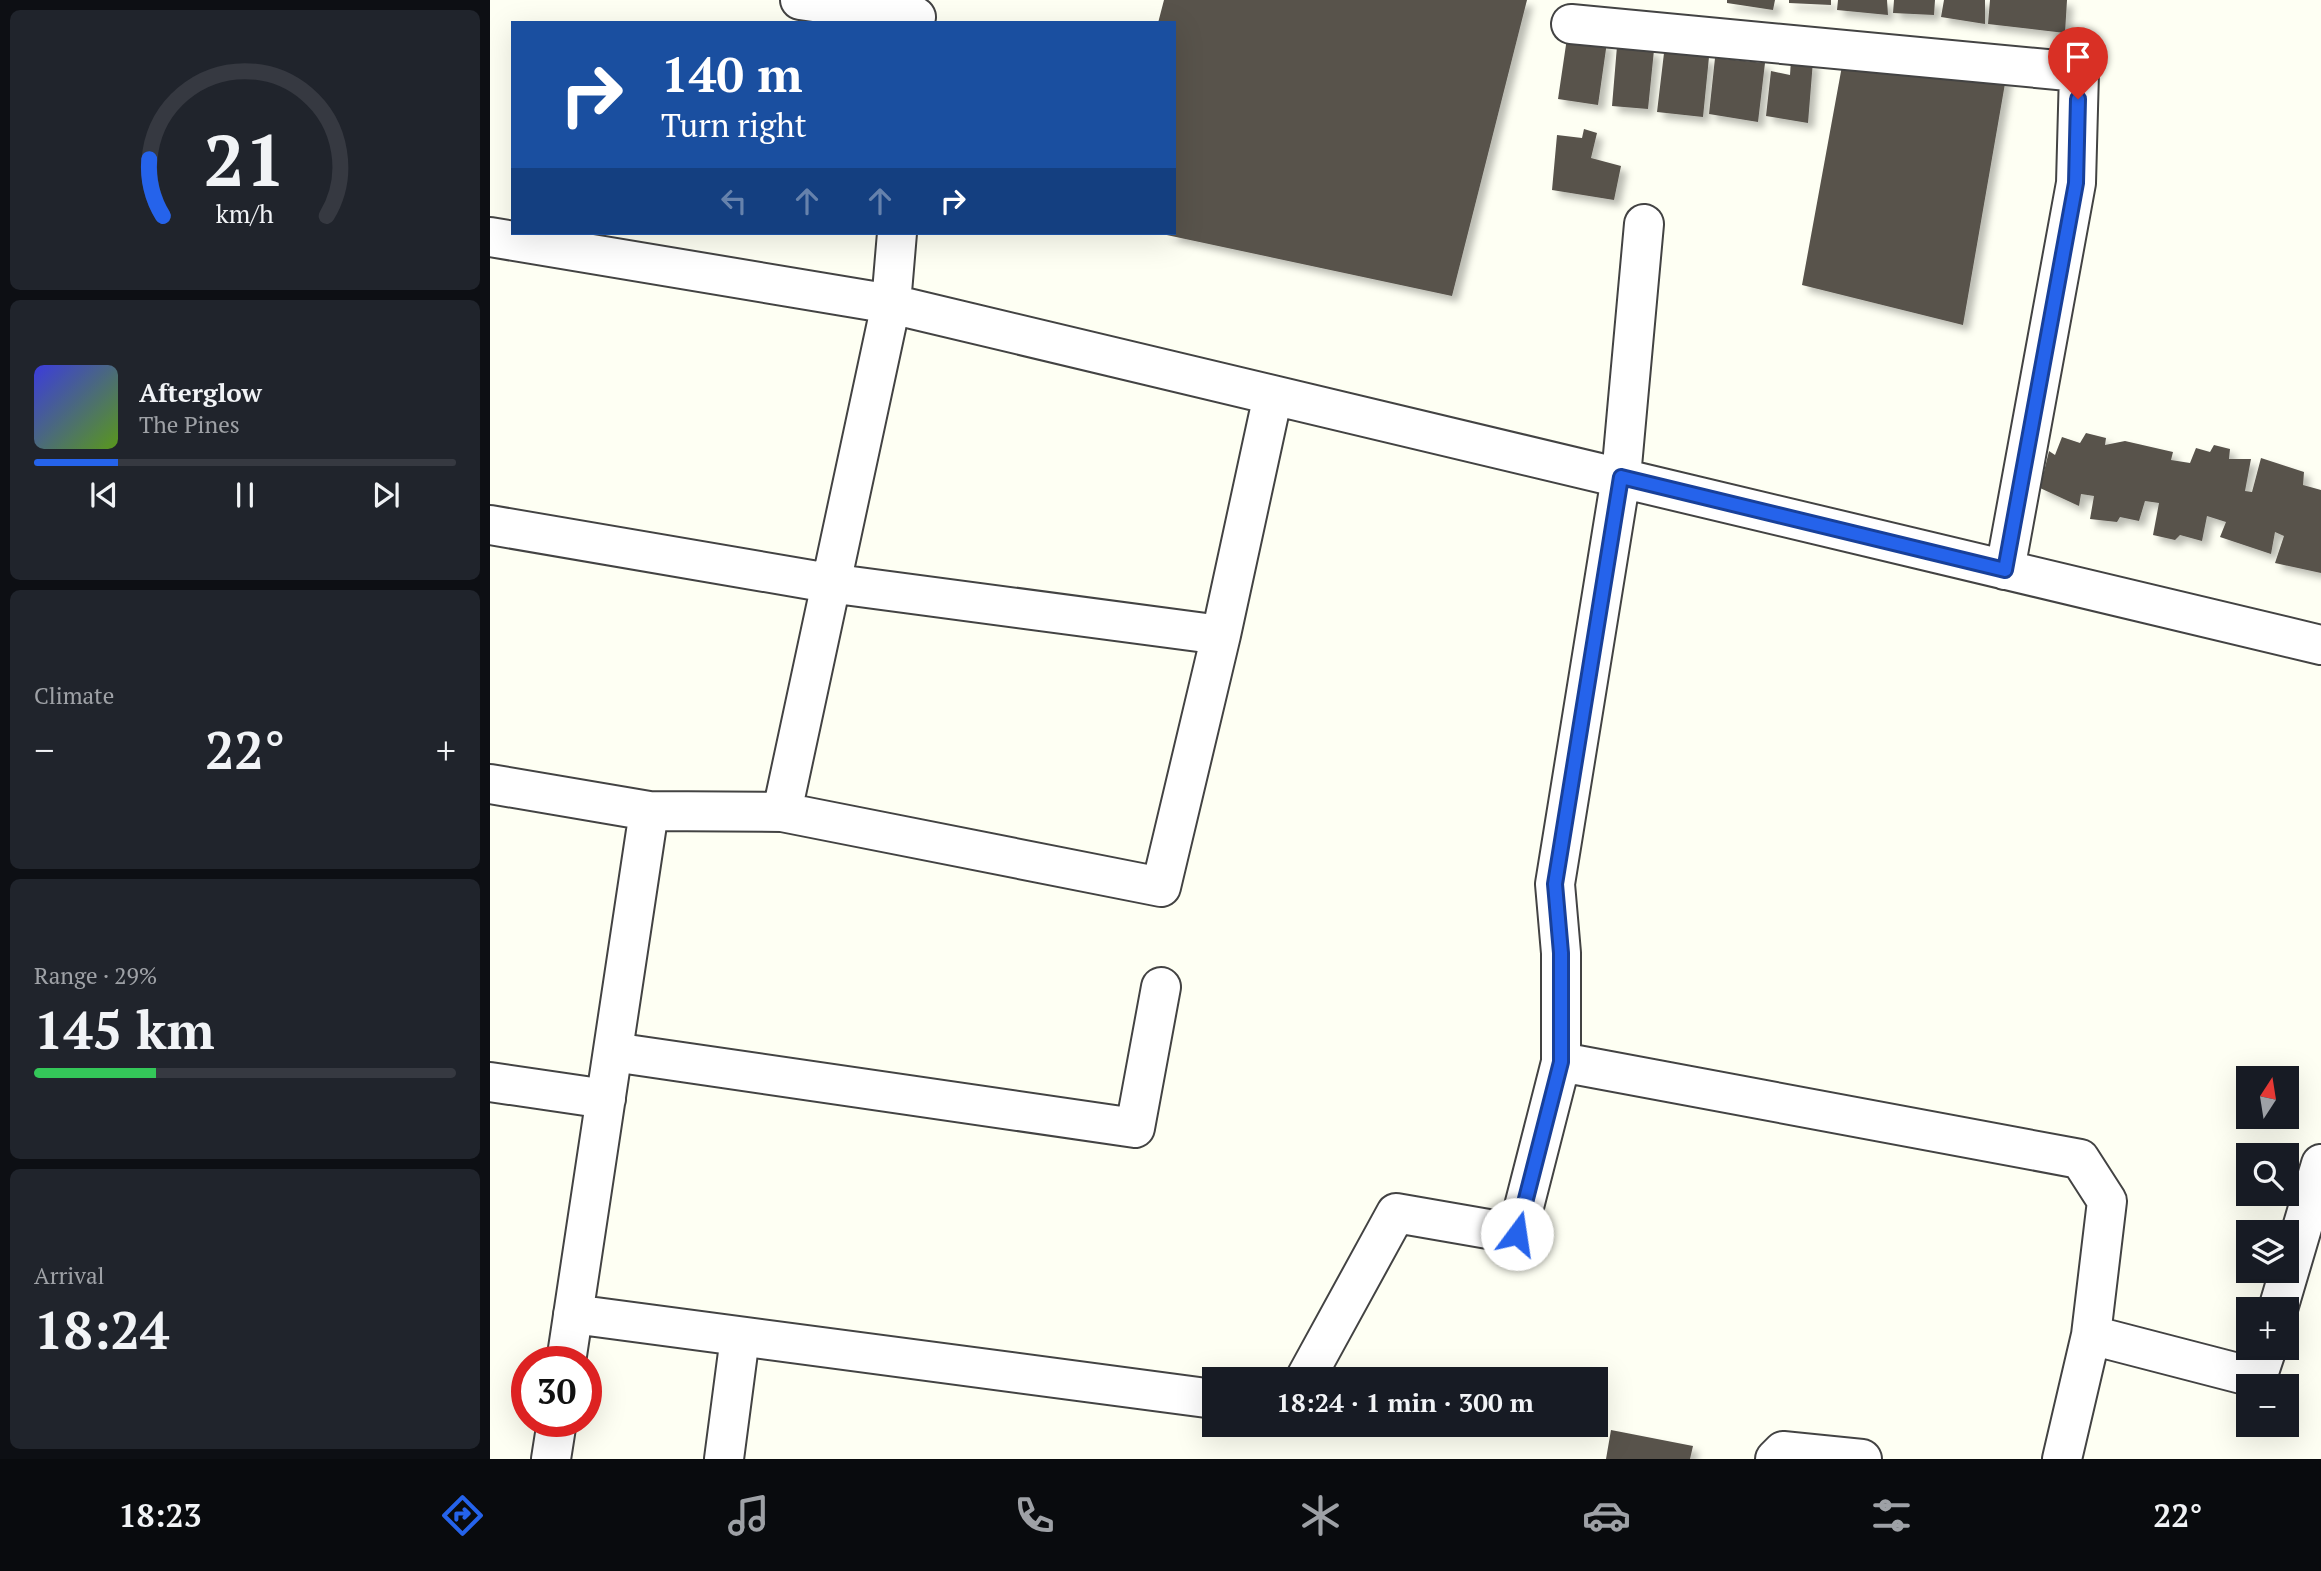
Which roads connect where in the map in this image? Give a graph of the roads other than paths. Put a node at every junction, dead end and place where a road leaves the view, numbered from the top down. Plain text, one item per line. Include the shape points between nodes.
1 (800, 0) edge
2 (916, 13) edge
3 (1571, 24) dead end
4 (1644, 224) dead end
5 (897, 235) edge
6 (490, 237) edge
7 (891, 304) junction
8 (1273, 395) junction
9 (1621, 477) junction
10 (490, 525) edge
11 (2005, 570) junction
12 (829, 583) junction
13 (1221, 635) junction
14 (2321, 645) edge
15 (490, 784) edge
16 (649, 811) junction
17 (782, 812) junction
18 (1160, 988) dead end
19 (613, 1052) junction
20 (1561, 1062) junction
21 (490, 1082) edge
22 (606, 1099) junction
23 (2321, 1164) edge
24 (2282, 1297) edge
25 (573, 1314) junction
26 (2091, 1335) junction
27 (740, 1337) junction
28 (568, 1346) edge
29 (2263, 1360) edge
30 (1312, 1367) edge
31 (1202, 1397) edge
32 (554, 1437) edge
33 (551, 1459) edge
34 (724, 1459) edge
35 (1775, 1459) edge
36 (1862, 1459) edge
37 (2062, 1459) edge

1 - 2 street
3 - 11 street via 2079,72 2076,183
4 - 9 street
5 - 7 street
6 - 7 street
7 - 8 street
7 - 12 street
8 - 9 street
8 - 13 street
9 - 11 street
9 - 20 street via 1555,884 1561,953
10 - 12 street
11 - 14 street
12 - 13 street
12 - 17 street
13 - 17 street via 1161,887
15 - 16 street
16 - 17 street
16 - 19 street
18 - 19 street via 1135,1128
19 - 22 street
20 - 26 street via 2080,1159 2107,1201
20 - 30 street via 1517,1234 1396,1213
21 - 22 street
22 - 25 street
23 - 24 street
25 - 27 street
25 - 28 street
26 - 29 street via 2258,1378
26 - 37 street
27 - 31 street
27 - 34 street
32 - 33 street
35 - 36 street via 1783,1451

